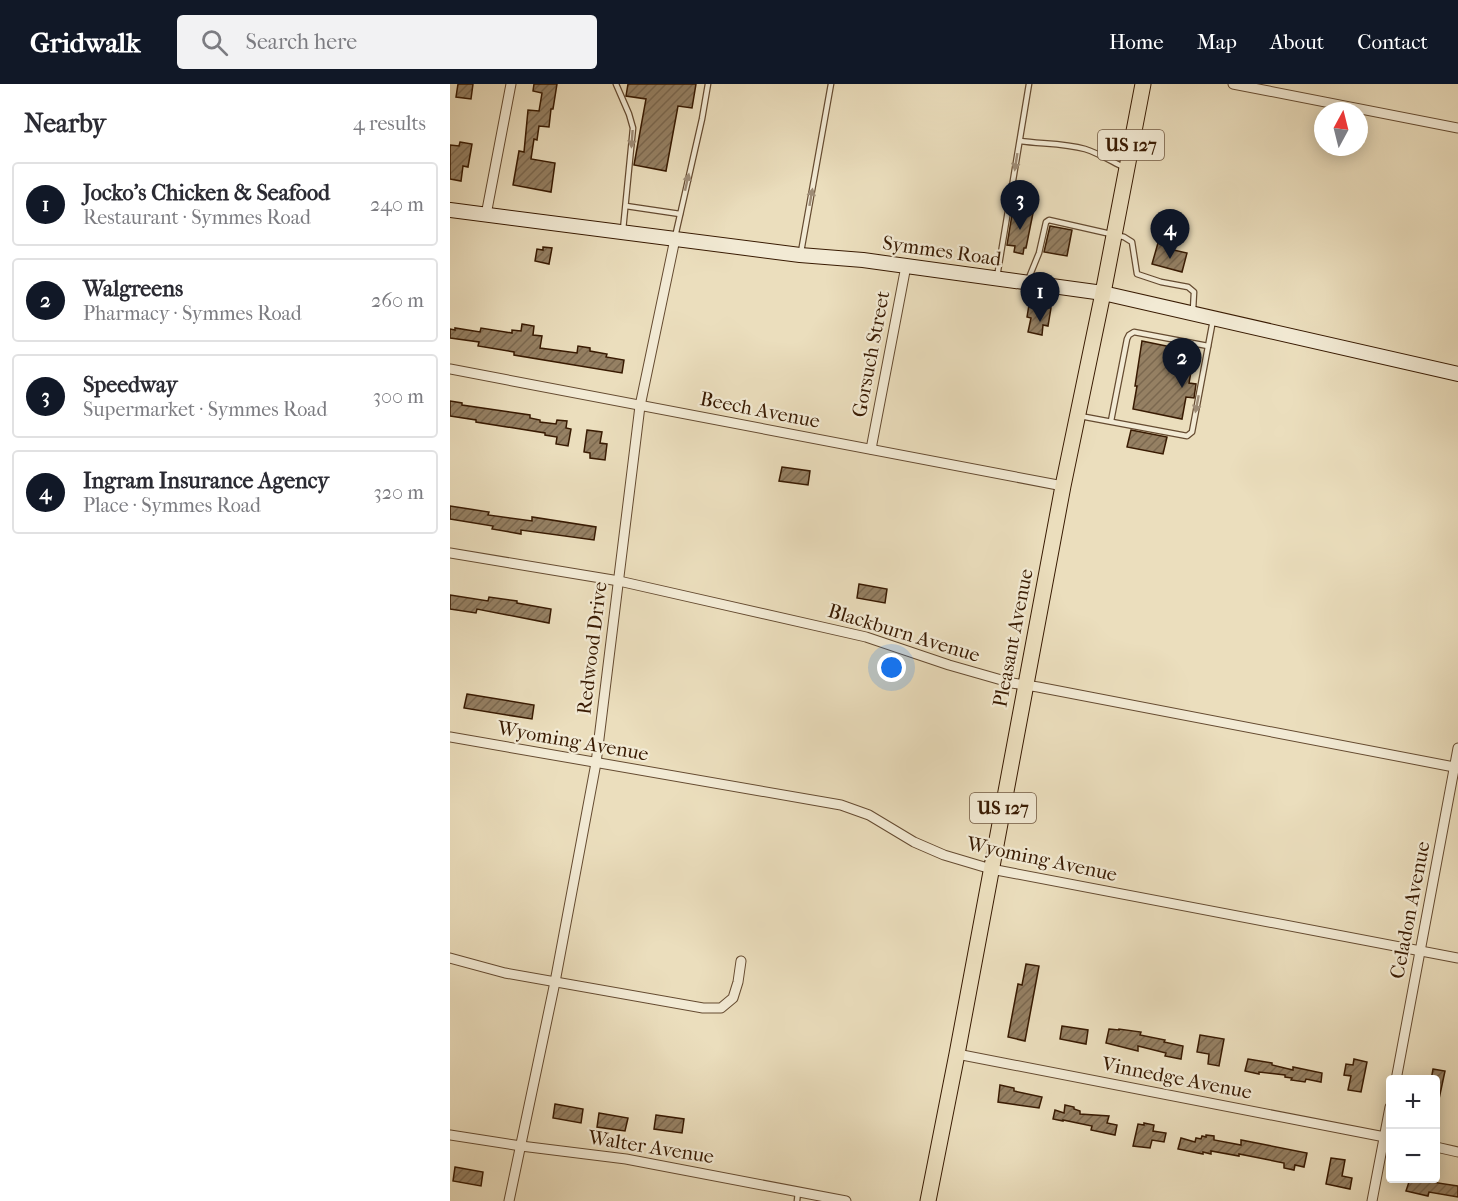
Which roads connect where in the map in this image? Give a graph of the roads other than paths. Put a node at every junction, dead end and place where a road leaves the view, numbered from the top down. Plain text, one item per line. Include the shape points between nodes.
1 (511, 84) edge
2 (616, 84) edge
3 (708, 84) edge
4 (831, 84) edge
5 (1029, 84) edge
6 (1143, 84) edge
7 (1233, 84) edge
8 (1458, 128) edge
9 (1020, 141) junction
10 (1126, 169) junction
11 (626, 206) junction
12 (450, 210) edge
13 (680, 214) junction
14 (486, 215) junction
15 (622, 233) junction
16 (1113, 235) junction
17 (675, 239) junction
18 (800, 255) junction
19 (906, 266) junction
20 (997, 278) junction
21 (1027, 282) junction
22 (1103, 293) junction
23 (1193, 313) junction
24 (1213, 318) junction
25 (1208, 346) junction
26 (450, 369) edge
27 (1458, 374) edge
28 (640, 406) junction
29 (1078, 415) junction
30 (1111, 422) junction
31 (871, 449) junction
32 (1064, 486) junction
33 (450, 552) edge
34 (619, 580) junction
35 (1026, 684) junction
36 (450, 737) edge
37 (1458, 748) edge
38 (596, 763) junction
39 (1454, 767) junction
40 (991, 869) junction
41 (1420, 951) junction
42 (450, 958) edge
43 (1458, 958) edge
44 (741, 961) dead end
45 (555, 982) junction
46 (957, 1054) junction
47 (1397, 1075) edge
48 (450, 1136) edge
49 (1386, 1137) edge
50 (1386, 1145) edge
51 (521, 1146) junction
52 (1440, 1148) edge
53 (1458, 1152) edge
54 (797, 1196) edge
55 (508, 1201) edge
56 (846, 1201) edge
57 (927, 1201) edge
58 (1372, 1201) edge

1 - 14 street
2 -> 11 lane via 633,128
13 -> 3 lane
18 -> 4 lane
5 - 9 lane
6 - 10 main road, Pleasant Avenue / US 127
7 - 8 street
9 - 10 lane via 1086,150
9 -> 20 lane
10 - 16 main road, Pleasant Avenue / US 127
11 - 13 lane
11 - 15 lane
12 - 14 street, Symmes Road
13 - 17 lane
14 - 15 street, Symmes Road
15 - 17 street, Symmes Road
16 - 21 lane via 1049,220
16 - 22 main road, Pleasant Avenue / US 127
16 - 23 lane via 1132,242 1137,274 1194,292
17 - 18 street, Symmes Road
17 - 28 street, Redwood Drive
18 - 19 street, Symmes Road
19 - 20 street, Symmes Road
19 - 31 street, Gorsuch Street
20 - 21 street, Symmes Road
21 - 22 street, Symmes Road
22 - 23 street, Symmes Road
22 - 29 main road, Pleasant Avenue / US 127
23 - 24 street, Symmes Road
24 - 25 lane
24 - 27 street, Symmes Road
25 - 30 lane via 1134,332 1130,335
25 -> 30 lane via 1192,432 1187,436
26 - 28 street, Beech Avenue
28 - 31 street, Beech Avenue
28 - 34 street, Redwood Drive
29 - 30 lane
29 - 32 main road, Pleasant Avenue / US 127
31 - 32 street, Beech Avenue
32 - 35 main road, Pleasant Avenue / US 127
33 - 34 street, Blackburn Avenue
34 - 35 street, Blackburn Avenue via 866,637 949,665
34 - 38 street, Redwood Drive
35 - 39 street, Blackburn Avenue
35 - 40 main road, Pleasant Avenue / US 127
36 - 38 street, Wyoming Avenue
37 - 39 street, Celadon Avenue
38 - 40 street, Wyoming Avenue via 842,805 944,855
38 - 45 street, Redwood Drive
39 - 41 street, Celadon Avenue
40 - 41 street, Wyoming Avenue
40 - 46 main road, Pleasant Avenue / US 127
41 - 43 street, Wyoming Avenue
41 - 47 street, Celadon Avenue
42 - 45 street
44 - 45 street via 733,998 722,1008
45 - 51 street, Redwood Drive
46 - 49 street, Vinnedge Avenue
46 - 57 main road, Pleasant Avenue / US 127
48 - 51 street, Walter Avenue
50 - 58 street
51 - 54 street, Walter Avenue via 626,1159
51 - 55 street, Redwood Drive
52 - 53 street
54 - 56 street, Walter Avenue

